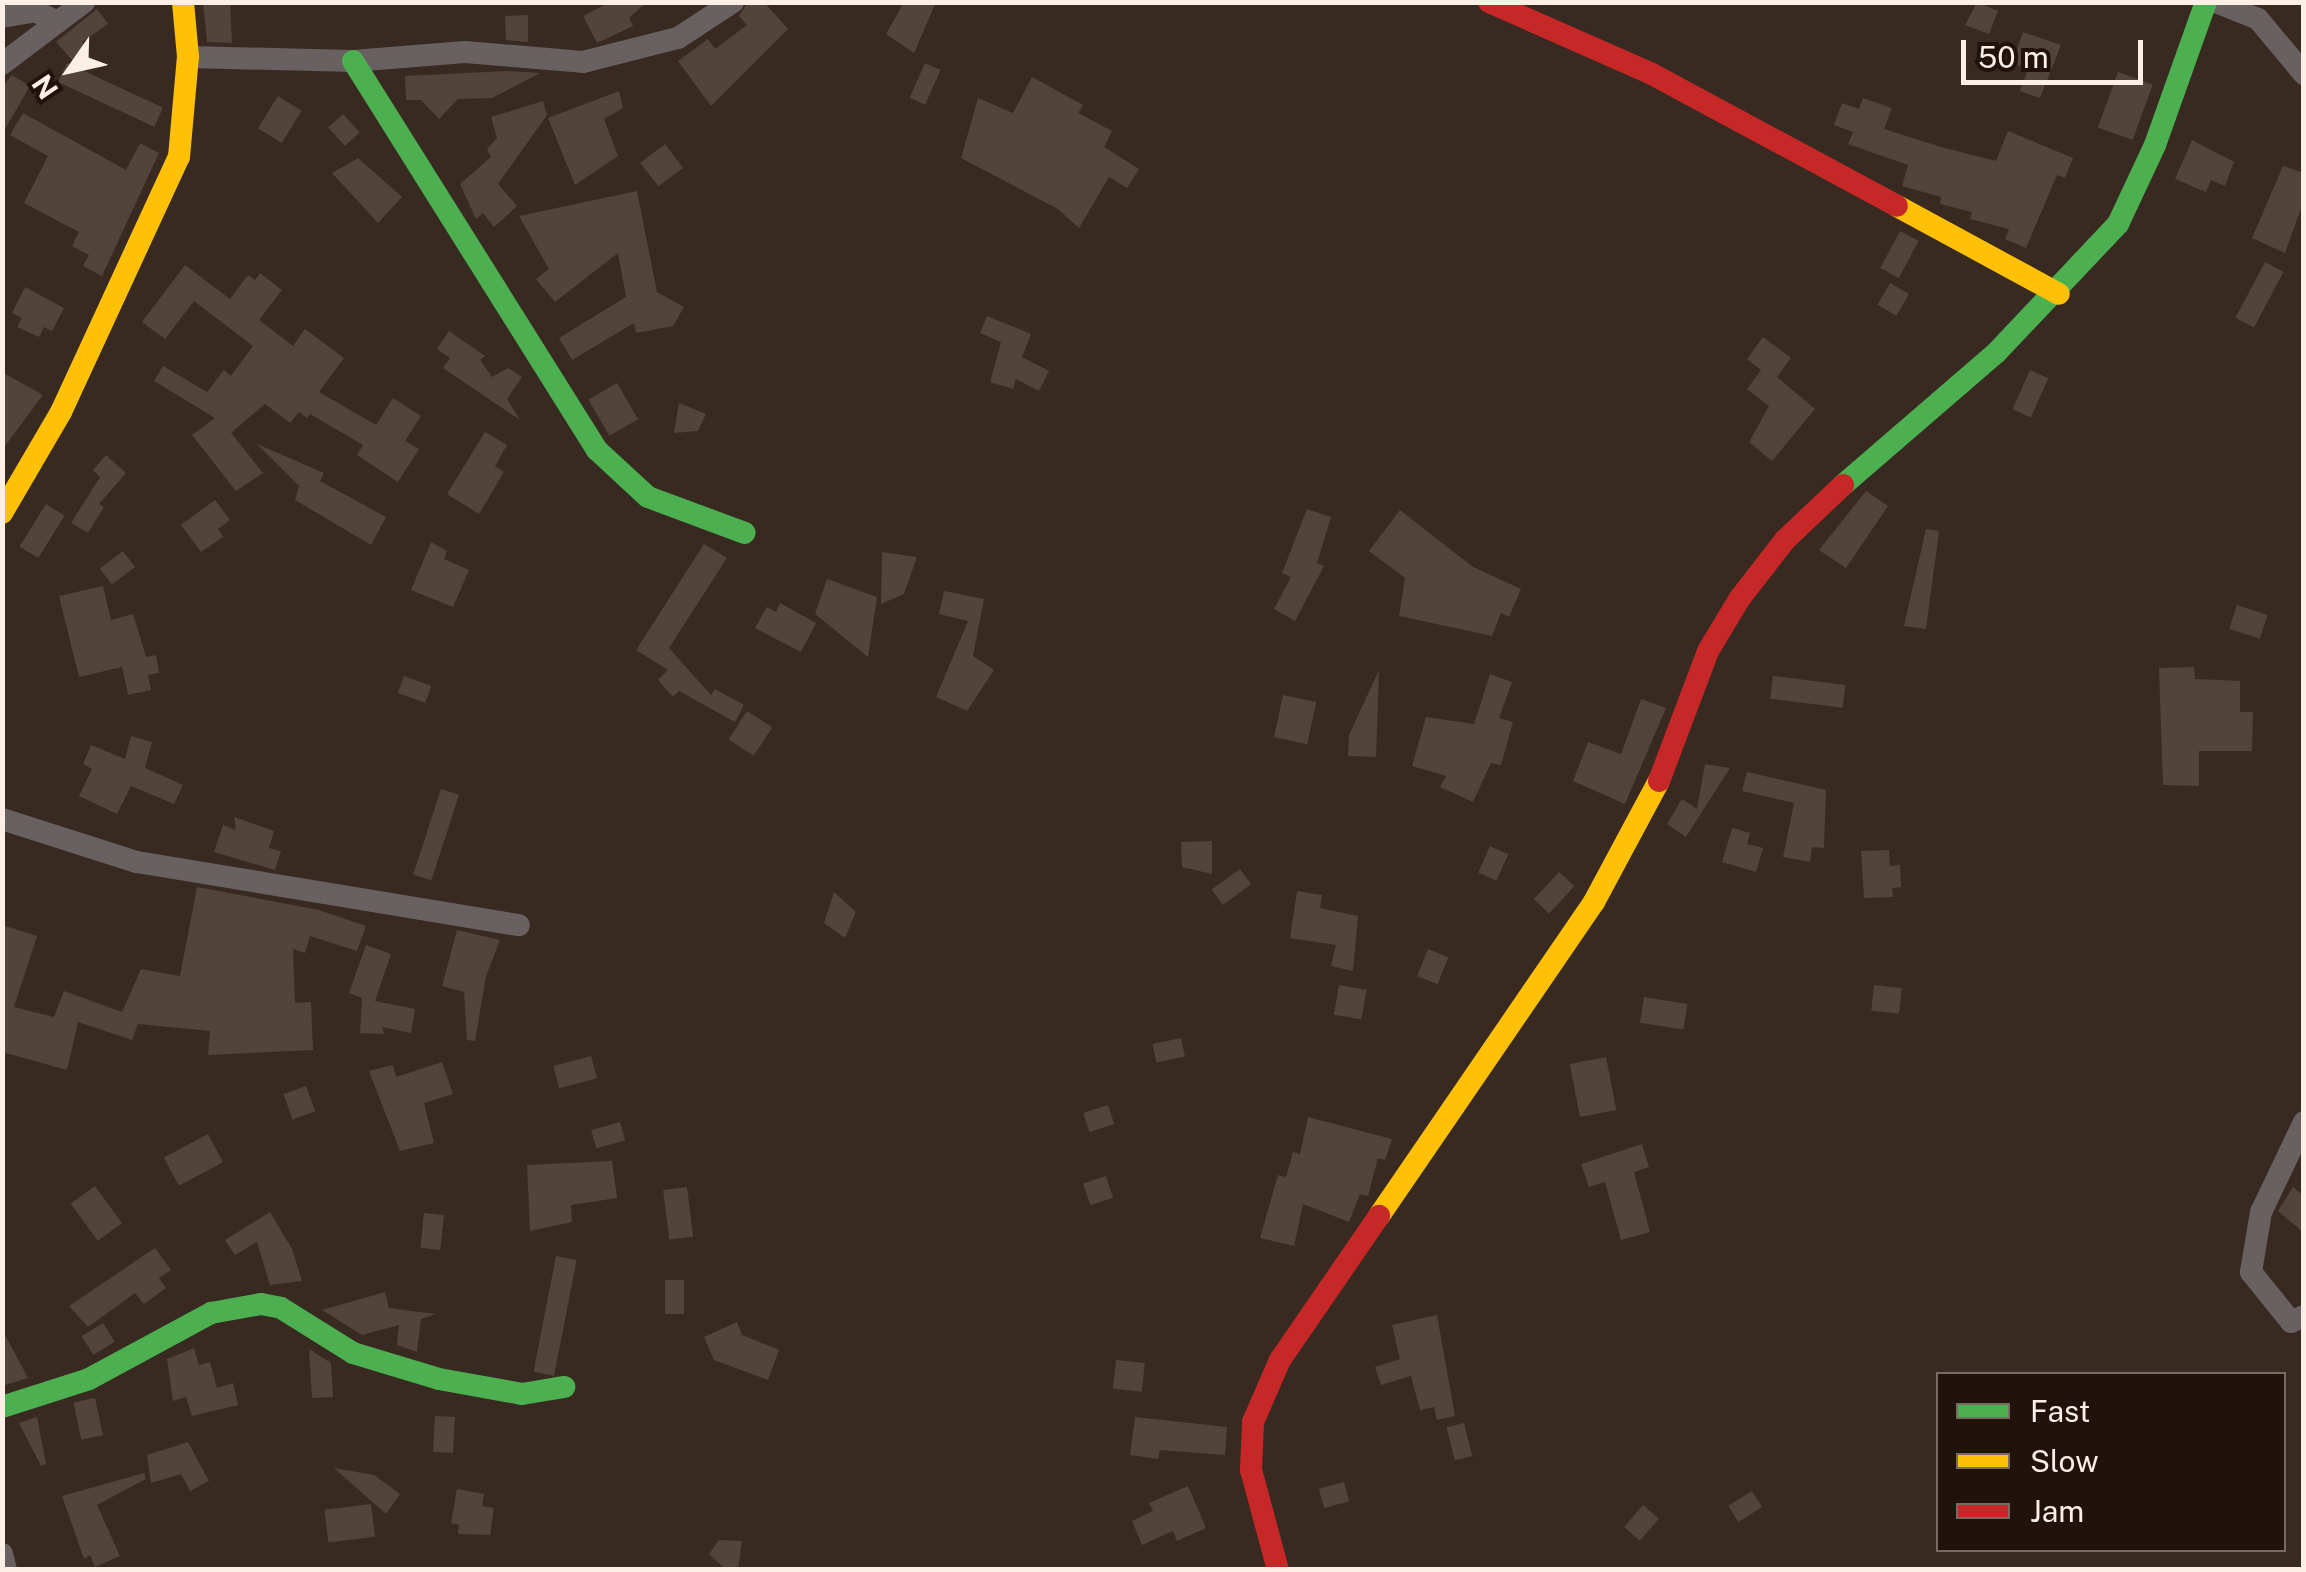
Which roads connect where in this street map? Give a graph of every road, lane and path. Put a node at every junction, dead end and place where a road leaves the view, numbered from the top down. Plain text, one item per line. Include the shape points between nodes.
1 (84, 2) edge
2 (183, 2) edge
3 (734, 2) edge
4 (1490, 2) edge
5 (2206, 2) edge
6 (2216, 2) edge
7 (2, 17) edge
8 (58, 22) junction
9 (188, 57) junction
10 (353, 61) junction
11 (2, 64) edge
12 (2304, 74) edge
13 (2058, 294) junction
14 (2, 513) edge
15 (745, 533) dead end
16 (2, 819) edge
17 (520, 925) dead end
18 (2304, 1122) edge
19 (2304, 1316) edge
20 (564, 1387) dead end
21 (2, 1408) edge
22 (2, 1554) edge
23 (6, 1570) edge
24 (1278, 1570) edge

1 - 8 street
2 - 9 street
3 - 10 street via 678,38 583,62 464,52
4 - 13 street via 1652,74
5 - 13 street via 2155,145 2118,224
6 - 12 street via 2258,19
7 - 8 street via 35,11
8 - 11 street
9 - 10 street
9 - 14 street via 186,118 166,194 61,412
10 - 15 street via 598,450 648,498
13 - 24 street via 1784,540 1740,598 1708,652 1628,844 1594,902 1280,1360 1252,1422 1251,1470
16 - 17 street via 136,862
18 - 19 street via 2261,1212 2251,1272 2291,1322
20 - 21 street via 522,1394 439,1380 353,1353 280,1308 261,1304 211,1313 89,1379
22 - 23 street

